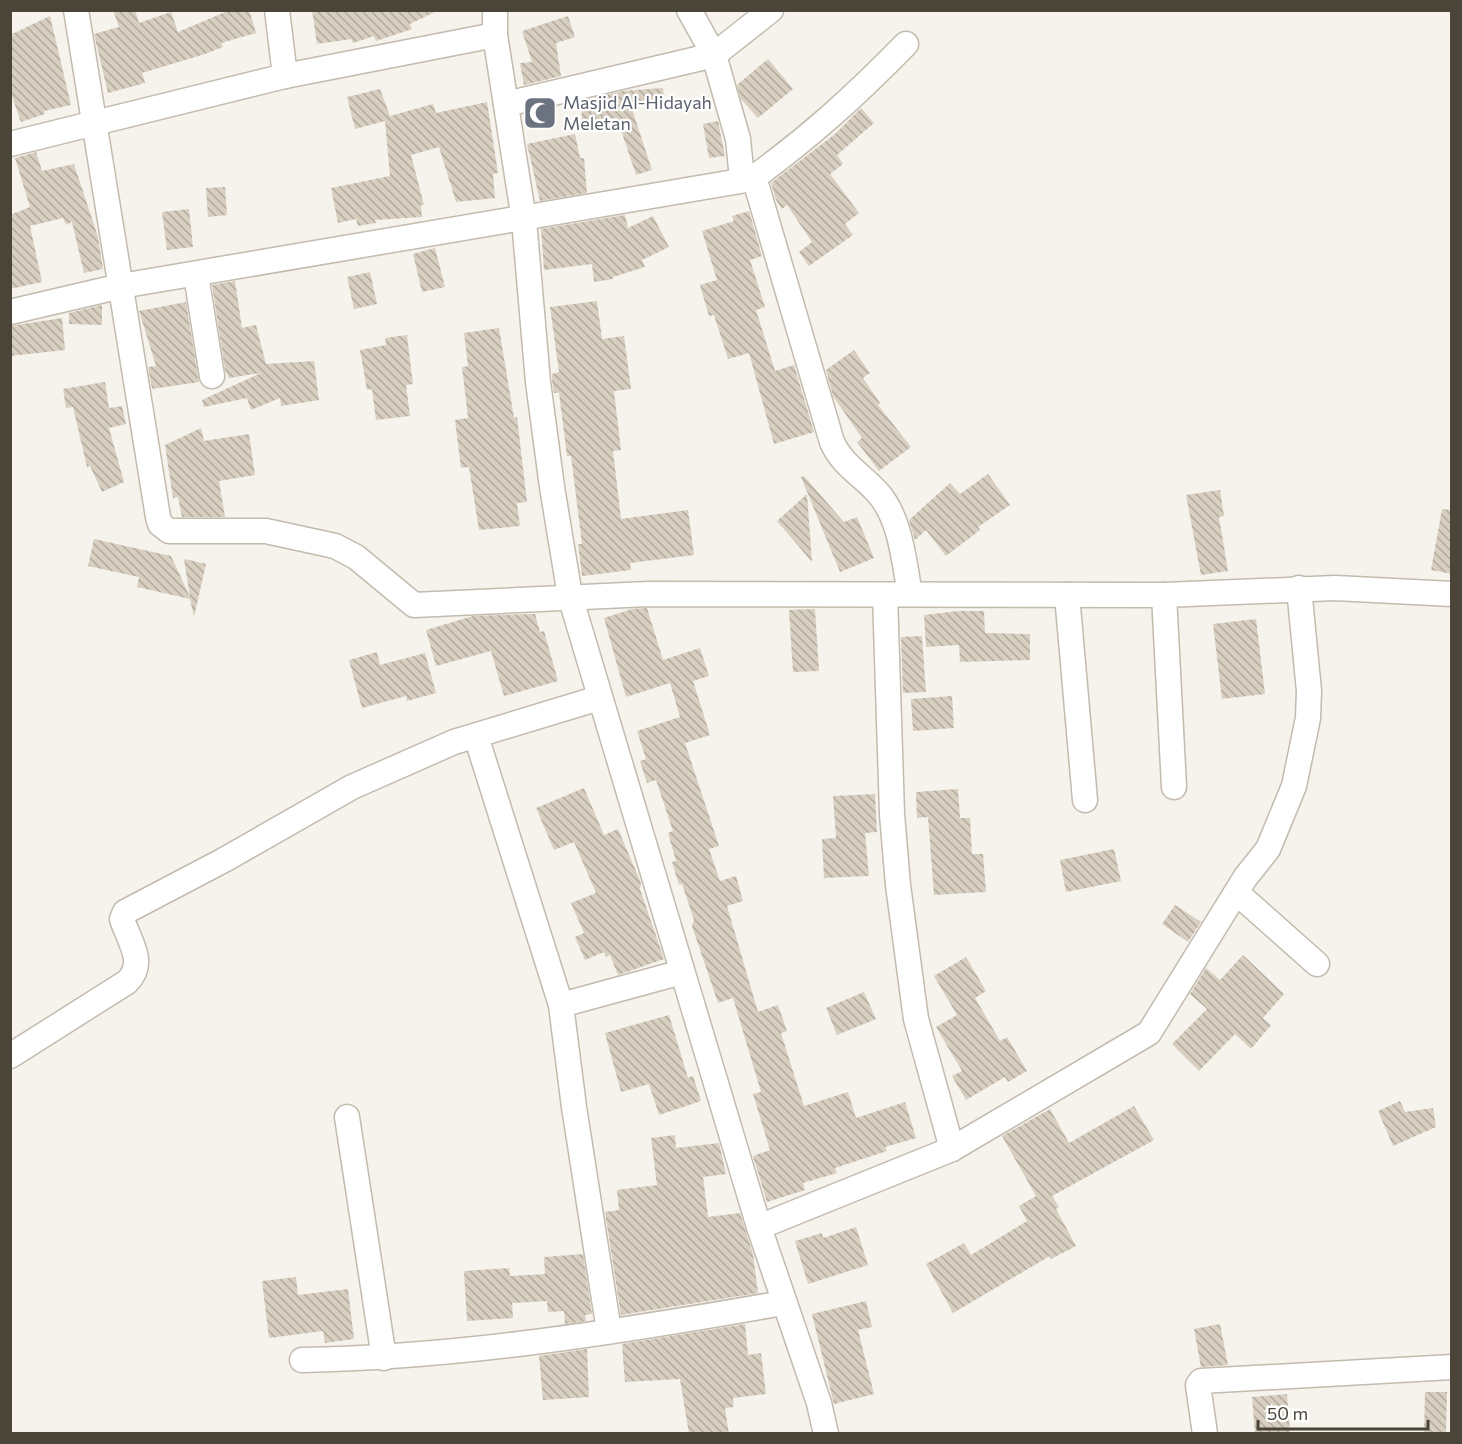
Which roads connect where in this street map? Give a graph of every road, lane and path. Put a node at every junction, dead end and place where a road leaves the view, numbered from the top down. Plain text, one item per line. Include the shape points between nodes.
1 (76, 10) edge
2 (277, 10) edge
3 (495, 10) edge
4 (689, 10) edge
5 (771, 10) edge
6 (495, 35) junction
7 (906, 44) dead end
8 (714, 55) junction
9 (285, 76) junction
10 (506, 104) junction
11 (94, 125) junction
12 (10, 144) edge
13 (747, 179) junction
14 (524, 220) junction
15 (196, 275) junction
16 (121, 286) junction
17 (10, 312) edge
18 (212, 376) dead end
19 (1299, 588) junction
20 (910, 594) junction
21 (1452, 594) edge
22 (885, 595) junction
23 (1067, 595) junction
24 (1164, 595) junction
25 (570, 596) junction
26 (599, 698) junction
27 (476, 736) junction
28 (1174, 788) dead end
29 (1084, 800) dead end
30 (1236, 892) junction
31 (1317, 964) dead end
32 (682, 972) junction
33 (561, 1005) junction
34 (10, 1056) edge
35 (347, 1117) dead end
36 (952, 1149) junction
37 (759, 1227) junction
38 (783, 1303) junction
39 (609, 1331) junction
40 (384, 1358) junction
41 (302, 1360) dead end
42 (1452, 1367) edge
43 (826, 1434) edge
44 (1205, 1434) edge

1 - 11 street
2 - 9 street
3 - 6 street
4 - 8 street
5 - 8 street
6 - 9 street
6 - 10 street
7 - 13 street via 854,98 805,140
8 - 10 street
8 - 13 street
9 - 11 street
10 - 14 street
11 - 12 street
11 - 16 street
13 - 14 street
13 - 20 street via 757,187 832,442 845,464 879,495 890,515 899,536
14 - 15 street
14 - 25 street via 538,382
15 - 16 street
15 - 18 street
16 - 17 street
16 - 25 street via 158,517 164,528 172,532 266,531 335,546 356,557 414,605
19 - 21 street
19 - 24 street
19 - 30 street via 1309,692 1308,718 1294,786 1275,836
20 - 22 street
20 - 23 street
22 - 25 street
22 - 36 street via 898,885 916,1019
23 - 24 street
23 - 29 street
24 - 28 street
25 - 26 street
26 - 27 street
26 - 32 street
27 - 33 street
27 - 34 street via 352,787 125,912 122,919 138,961 135,974
30 - 31 street
30 - 36 street via 1149,1033
32 - 33 street
32 - 37 street
33 - 39 street
35 - 40 street
36 - 37 street
37 - 38 street
38 - 39 street
38 - 43 street via 819,1403
39 - 40 street
40 - 41 street
42 - 44 street via 1201,1381 1198,1385

